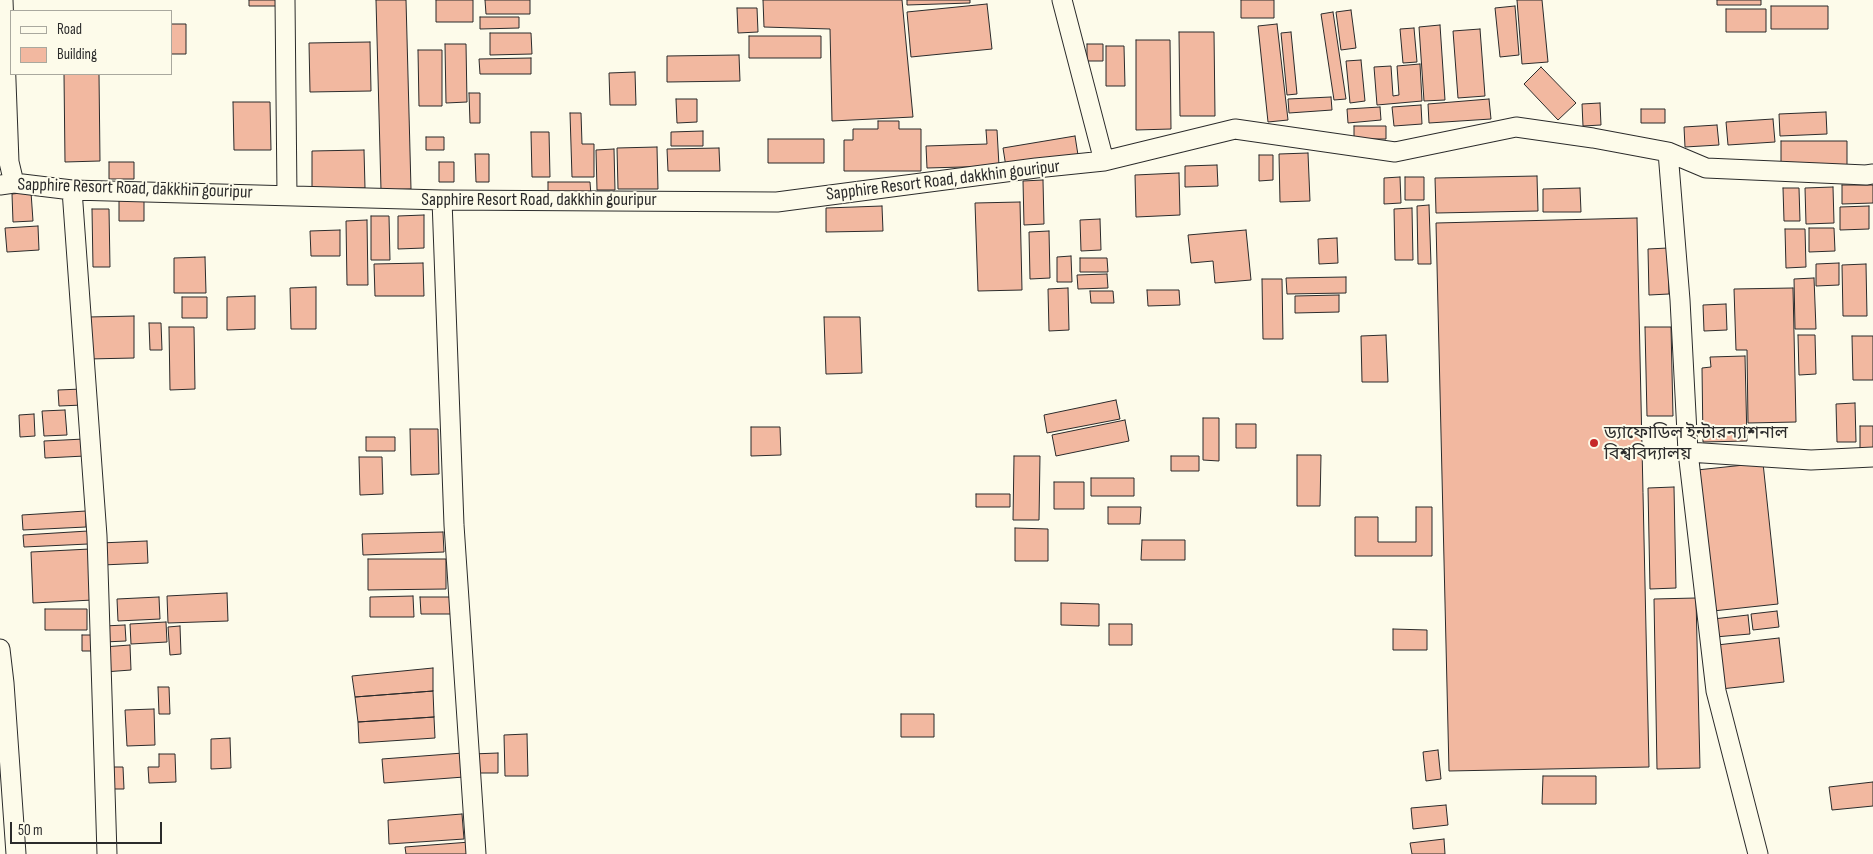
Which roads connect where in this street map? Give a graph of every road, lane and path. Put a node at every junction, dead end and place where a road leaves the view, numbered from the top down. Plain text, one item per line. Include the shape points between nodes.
1 (3, 0) edge
2 (285, 0) edge
3 (1062, 0) edge
4 (1668, 152) junction
5 (1104, 162) junction
6 (1873, 174) edge
7 (7, 184) edge
8 (72, 190) junction
9 (286, 195) junction
10 (442, 200) junction
11 (1688, 452) junction
12 (1873, 457) edge
13 (0, 649) edge
14 (16, 854) edge
15 (108, 854) edge
16 (476, 854) edge
17 (1758, 854) edge

1 - 7 street via 10,162
2 - 9 street
3 - 5 street
4 - 5 street, Sapphire Resort Road, dakkhin gouripur via 1516,127 1395,152 1235,129
4 - 6 street, Sapphire Resort Road, dakkhin gouripur via 1706,168
4 - 11 street
5 - 10 street, Sapphire Resort Road, dakkhin gouripur via 777,202
7 - 8 street, Sapphire Resort Road, dakkhin gouripur
8 - 9 street, Sapphire Resort Road, dakkhin gouripur
8 - 15 street via 96,536
9 - 10 street, Sapphire Resort Road, dakkhin gouripur
10 - 16 street via 454,524
11 - 12 street via 1811,460
11 - 17 street via 1716,691
13 - 14 street

